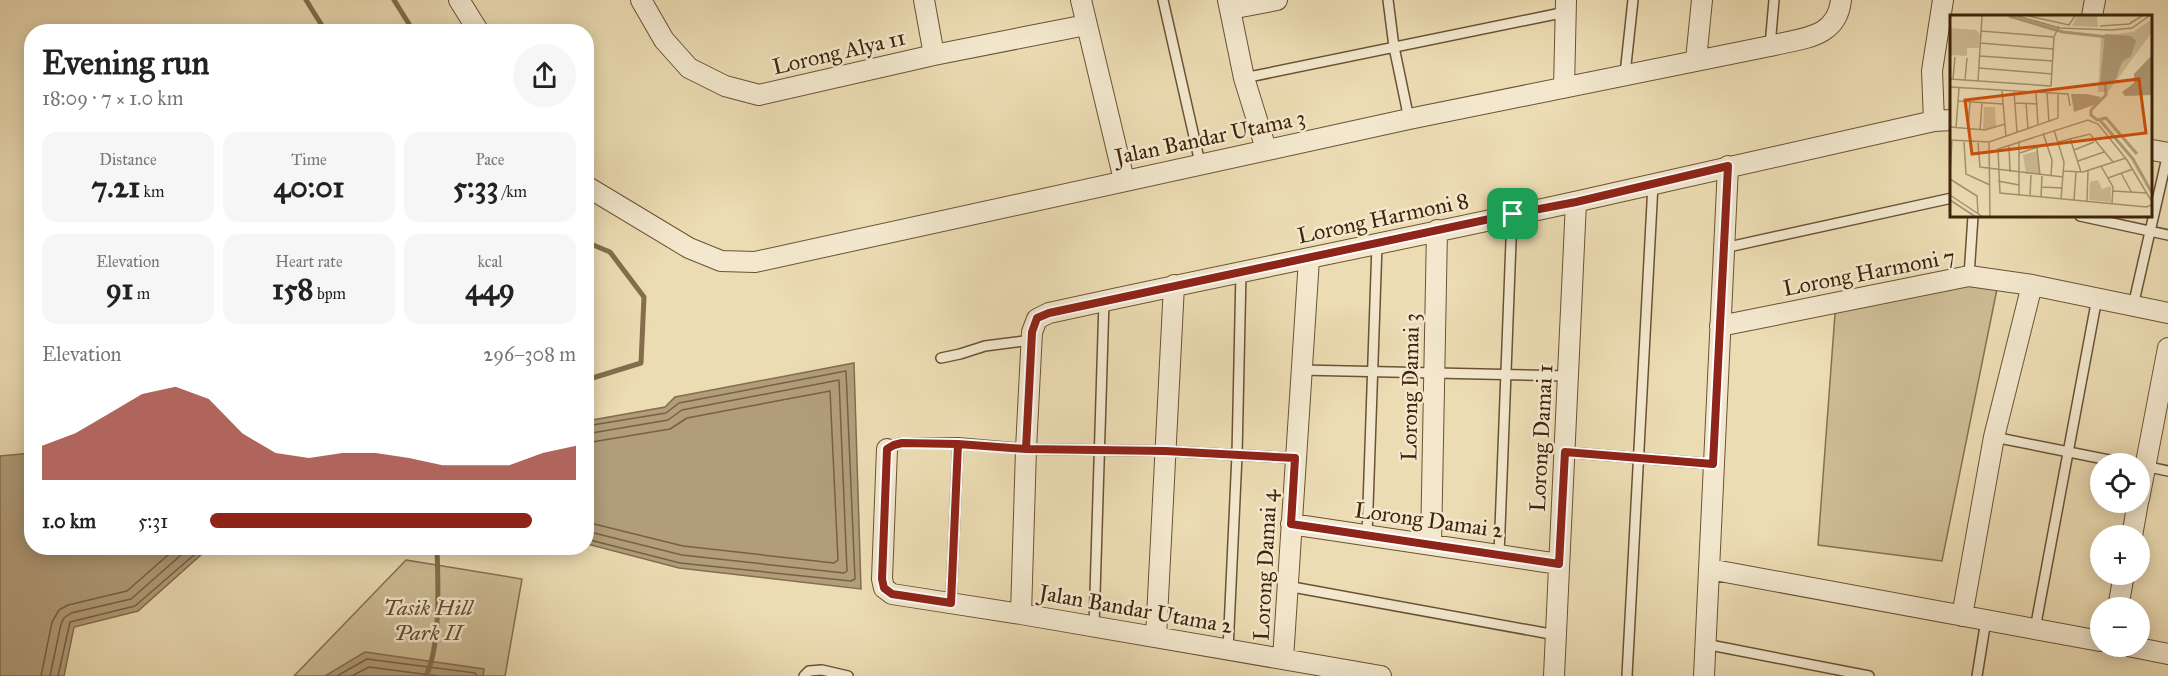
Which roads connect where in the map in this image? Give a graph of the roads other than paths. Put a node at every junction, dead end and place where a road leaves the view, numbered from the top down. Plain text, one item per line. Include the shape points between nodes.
1 (459, 0) edge
2 (641, 0) edge
3 (924, 0) edge
4 (1081, 0) edge
5 (1163, 0) edge
6 (1277, 0) edge
7 (1388, 0) edge
8 (1633, 0) edge
9 (1701, 0) edge
10 (1774, 0) edge
11 (1841, 0) edge
12 (1942, 0) edge
13 (2094, 0) edge
14 (1229, 5) edge
15 (1566, 6) edge
16 (2092, 15) edge
17 (474, 24) edge
18 (1086, 26) junction
19 (1770, 46) junction
20 (1394, 47) junction
21 (934, 54) junction
22 (1696, 60) junction
23 (1624, 74) junction
24 (1244, 78) junction
25 (1564, 88) junction
26 (1409, 118) junction
27 (1943, 121) edge
28 (1266, 149) junction
29 (2153, 150) edge
30 (2168, 153) edge
31 (1200, 163) junction
32 (1728, 166) junction
33 (1125, 180) junction
34 (1653, 184) junction
35 (594, 191) edge
36 (1950, 198) edge
37 (1576, 202) junction
38 (1513, 214) junction
39 (1973, 218) edge
40 (2089, 218) edge
41 (1437, 230) junction
42 (2150, 231) junction
43 (2168, 235) edge
44 (1377, 243) junction
45 (1724, 248) junction
46 (1309, 259) junction
47 (1241, 272) junction
48 (1969, 276) junction
49 (1174, 285) junction
50 (2032, 285) junction
51 (2097, 298) junction
52 (1104, 301) junction
53 (2133, 306) junction
54 (2168, 313) edge
55 (1720, 326) junction
56 (1032, 340) junction
57 (2168, 348) edge
58 (941, 358) dead end
59 (1301, 370) junction
60 (1373, 372) junction
61 (1434, 373) junction
62 (1506, 375) junction
63 (1568, 376) junction
64 (1994, 437) junction
65 (958, 444) junction
66 (887, 449) joint
67 (1026, 449) junction
68 (1099, 450) junction
69 (1165, 451) junction
70 (1565, 452) junction
71 (2068, 452) junction
72 (2141, 453) edge
73 (1237, 454) junction
74 (2090, 456) edge
75 (1639, 457) junction
76 (1295, 458) junction
77 (1713, 464) junction
78 (2150, 467) edge
79 (2168, 471) edge
80 (1291, 524) junction
81 (1367, 535) junction
82 (1431, 544) junction
83 (1499, 555) junction
84 (1559, 564) junction
85 (1709, 569) junction
86 (1287, 586) junction
87 (951, 603) junction
88 (1021, 614) junction
89 (1962, 616) junction
90 (1986, 620) junction
91 (1094, 626) junction
92 (2035, 629) junction
93 (1556, 635) junction
94 (1156, 637) junction
95 (2090, 639) edge
96 (1705, 644) junction
97 (1228, 650) junction
98 (2150, 650) edge
99 (2168, 654) edge
100 (1283, 659) junction
101 (804, 676) edge
102 (848, 676) edge
103 (1381, 676) edge
104 (1554, 676) edge
105 (1627, 676) edge
106 (1704, 676) edge
107 (1869, 676) edge
108 (1977, 676) edge

1 - 17 street
2 - 21 street, Lorong Alya 11 via 664,40 689,68 725,86 759,95
3 - 21 street
4 - 18 street
5 - 31 lane
6 - 14 street
7 - 20 lane
8 - 23 lane
9 - 22 street
10 - 19 lane
11 - 19 street, Jalan Bandar Utama 3 via 1836,20 1825,32
12 - 27 street via 1932,71
13 - 16 street
14 - 24 street
15 - 20 lane
15 - 25 street
18 - 21 street, Lorong Alya 11
18 - 33 street
19 - 22 street, Jalan Bandar Utama 3
20 - 24 lane
20 - 26 lane
22 - 23 street, Jalan Bandar Utama 3
23 - 25 street, Jalan Bandar Utama 3
24 - 28 street
25 - 26 street, Jalan Bandar Utama 3
26 - 28 street, Jalan Bandar Utama 3
27 - 32 street, Lorong Harmoni 8
28 - 31 street, Jalan Bandar Utama 3
29 - 30 street
30 - 42 lane
31 - 33 street, Jalan Bandar Utama 3
32 - 34 street, Lorong Harmoni 8
32 - 45 street
33 - 35 street, Jalan Bandar Utama 3 via 755,262 721,261 689,248
34 - 37 street, Lorong Harmoni 8
34 - 75 lane
36 - 45 lane
37 - 38 street, Lorong Harmoni 8
37 - 63 street, Lorong Damai 1
38 - 41 street, Lorong Harmoni 8
38 - 62 lane
39 - 48 lane
40 - 42 lane
41 - 44 street, Lorong Harmoni 8
41 - 61 street, Lorong Damai 3
42 - 43 lane
42 - 53 lane
44 - 46 street, Lorong Harmoni 8
44 - 60 lane
45 - 55 street
46 - 47 street, Lorong Harmoni 8
46 - 59 street, Lorong Damai 4
47 - 49 street, Lorong Harmoni 8
47 - 73 lane
48 - 50 street, Lorong Harmoni 7
48 - 55 street, Lorong Harmoni 7
49 - 52 street, Lorong Harmoni 8
49 - 69 street
50 - 51 street, Lorong Harmoni 7
50 - 64 street
51 - 53 street, Lorong Harmoni 7
51 - 71 lane
52 - 56 street, Lorong Harmoni 8 via 1037,318
52 - 68 lane
53 - 54 street, Lorong Harmoni 7
55 - 77 street
56 - 58 lane via 985,346
56 - 67 street
57 - 72 street
59 - 60 lane
59 - 76 street, Lorong Damai 4
60 - 61 lane
60 - 81 lane
61 - 62 lane
61 - 82 street, Lorong Damai 3
62 - 63 lane
62 - 83 lane
63 - 70 street, Lorong Damai 1
64 - 71 lane
64 - 89 street
65 - 66 lane via 902,443
65 - 67 lane
65 - 87 lane
66 - 87 street, Jalan Bandar Utama 2 via 884,588 892,594
67 - 68 lane
67 - 88 street
68 - 69 lane
68 - 91 lane
69 - 73 lane
69 - 94 street
70 - 75 lane
70 - 84 street, Lorong Damai 1
71 - 74 lane
71 - 92 lane
73 - 76 lane
73 - 97 lane
75 - 77 lane
75 - 105 lane
76 - 80 street, Lorong Damai 4
77 - 85 street
78 - 79 lane
80 - 81 street, Lorong Damai 2
80 - 86 street, Lorong Damai 4
81 - 82 street, Lorong Damai 2
82 - 83 street, Lorong Damai 2
83 - 84 street, Lorong Damai 2
84 - 93 street, Lorong Damai 1
85 - 89 street
85 - 96 street
86 - 93 lane
86 - 100 street, Lorong Damai 4
87 - 88 street, Jalan Bandar Utama 2
88 - 91 street, Jalan Bandar Utama 2
89 - 90 street
90 - 92 street
90 - 108 lane
91 - 94 street, Jalan Bandar Utama 2
92 - 95 street
93 - 104 street, Lorong Damai 1
94 - 97 street, Jalan Bandar Utama 2
96 - 106 street
96 - 107 lane
97 - 100 street, Jalan Bandar Utama 2
98 - 99 street
100 - 103 street, Jalan Bandar Utama 2
101 - 102 lane via 809,671 822,670

